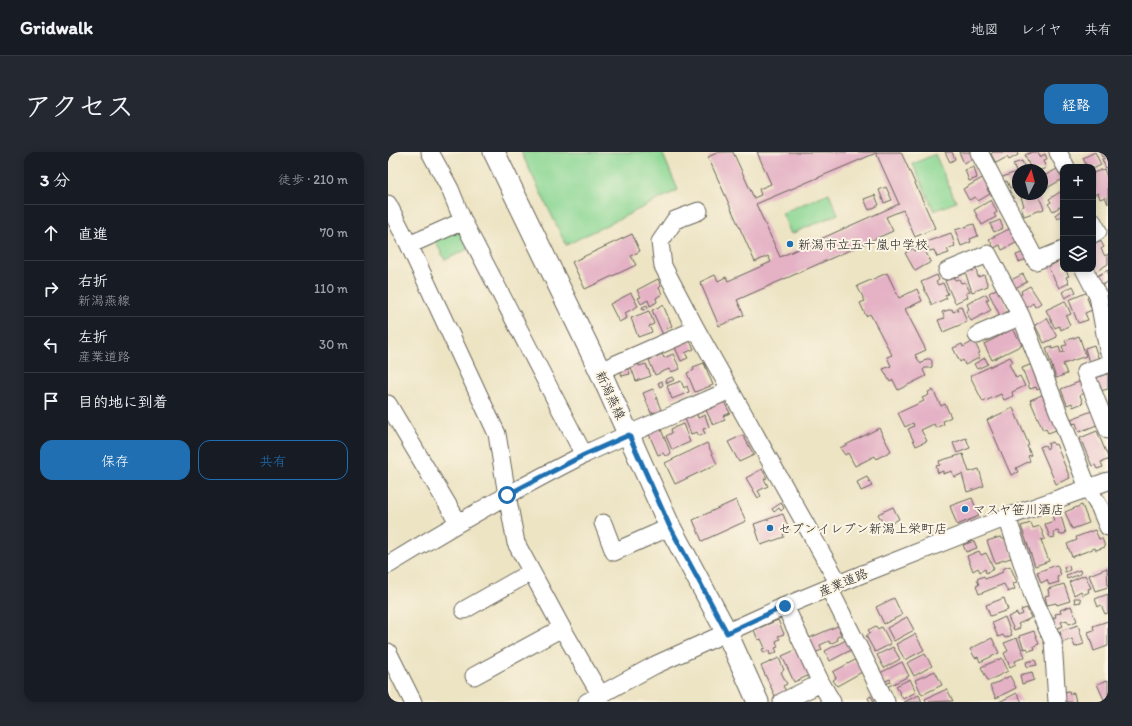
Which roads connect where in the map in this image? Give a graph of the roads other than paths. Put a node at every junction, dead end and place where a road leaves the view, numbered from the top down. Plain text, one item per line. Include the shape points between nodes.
1 (430, 152) edge
2 (494, 152) edge
3 (978, 152) edge
4 (1058, 152) edge
5 (1064, 164) edge
6 (388, 204) edge
7 (699, 211) dead end
8 (463, 221) junction
9 (409, 244) junction
10 (1060, 251) edge
11 (947, 271) dead end
12 (1086, 272) edge
13 (1021, 316) junction
14 (696, 329) junction
15 (977, 335) dead end
16 (1108, 350) edge
17 (1108, 364) edge
18 (600, 371) junction
19 (730, 390) junction
20 (388, 404) edge
21 (1108, 430) edge
22 (629, 435) junction
23 (584, 455) junction
24 (1108, 481) edge
25 (1088, 488) junction
26 (507, 495) junction
27 (1007, 517) junction
28 (458, 522) junction
29 (603, 523) dead end
30 (670, 527) junction
31 (1108, 527) edge
32 (388, 564) edge
33 (531, 572) junction
34 (834, 586) junction
35 (785, 606) junction
36 (464, 610) dead end
37 (562, 628) junction
38 (727, 633) junction
39 (388, 652) edge
40 (474, 676) dead end
41 (821, 683) junction
42 (594, 698) edge
43 (413, 702) edge
44 (758, 702) edge
45 (782, 702) edge
46 (832, 702) edge
47 (886, 702) edge
48 (1057, 702) edge

1 - 8 street via 450,188
2 - 18 main road, 新潟燕線
3 - 10 street via 1036,261
4 - 5 street
6 - 9 street
7 - 14 street via 675,220 660,242 663,266
8 - 9 street
8 - 23 street
9 - 26 street via 497,434
11 - 13 street via 988,254
12 - 16 street via 1098,296
13 - 15 street
13 - 25 street
14 - 18 street
14 - 19 street
17 - 21 street via 1085,372
18 - 22 main road, 新潟燕線
19 - 22 street
19 - 34 street
20 - 28 street
22 - 23 street
22 - 30 main road, 新潟燕線
23 - 26 street
24 - 25 street, 産業道路
25 - 27 street, 産業道路
25 - 31 street
26 - 28 street
26 - 33 street via 516,543
27 - 34 street, 産業道路
27 - 48 street via 1034,599 1053,641
28 - 32 street
29 - 30 street via 614,552
30 - 38 main road, 新潟燕線
33 - 36 street
33 - 37 street
34 - 35 street, 産業道路
34 - 47 street
35 - 38 street, 産業道路
35 - 41 street
37 - 40 street
37 - 42 street
38 - 42 street, 産業道路 via 655,665
38 - 44 main road, 新潟燕線
39 - 43 street
41 - 45 street
41 - 46 street

